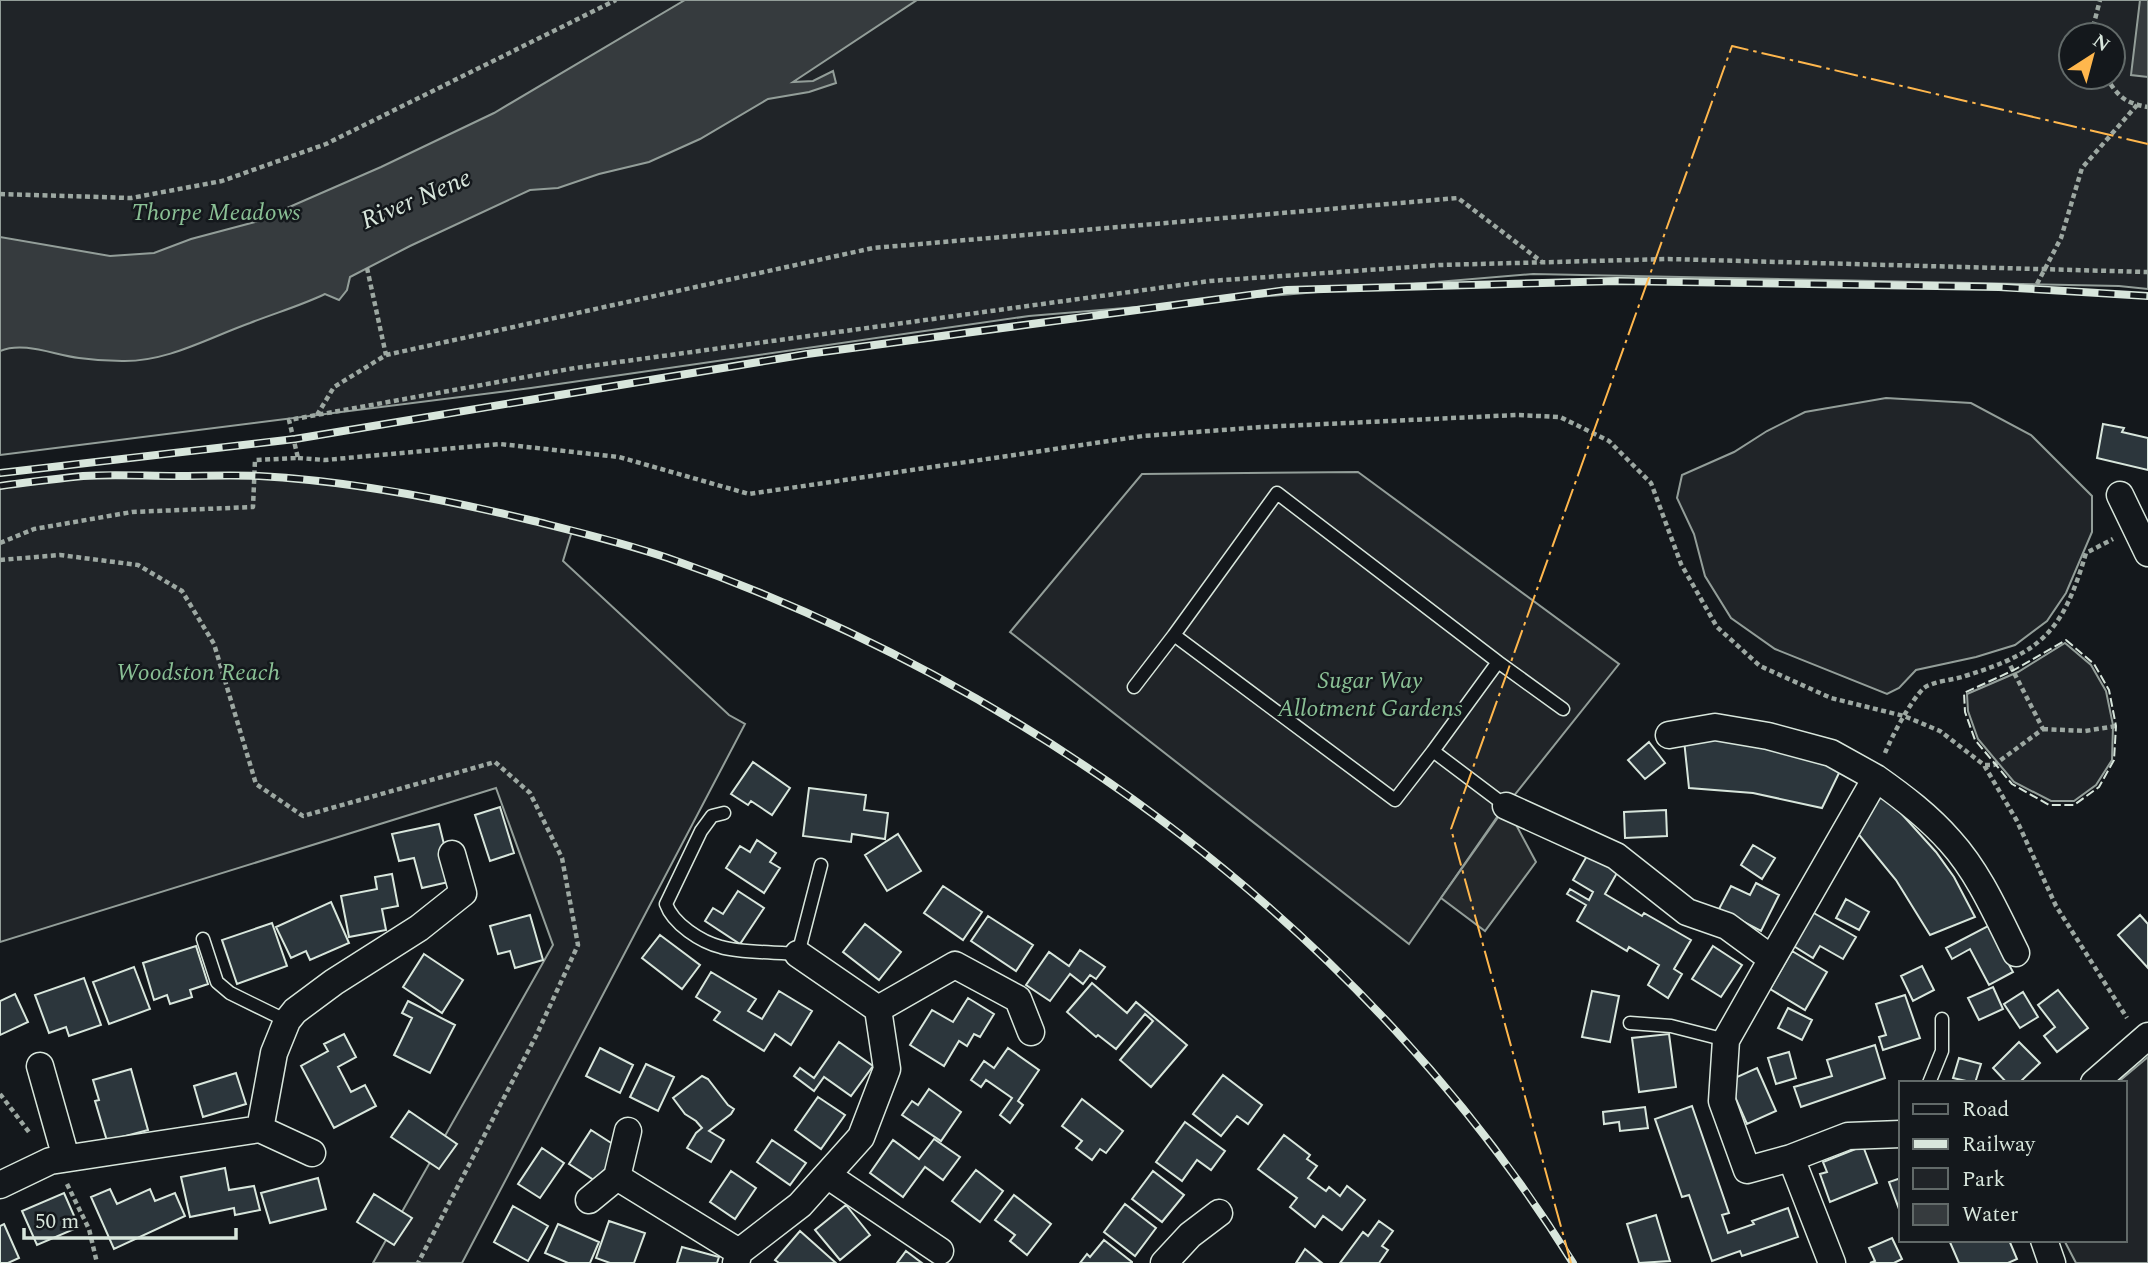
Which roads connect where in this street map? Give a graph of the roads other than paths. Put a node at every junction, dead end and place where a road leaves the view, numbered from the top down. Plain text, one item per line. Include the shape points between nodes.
1 (2120, 495) dead end
2 (2142, 525) edge
3 (2148, 552) edge
4 (1174, 635) junction
5 (1498, 662) junction
6 (1134, 687) dead end
7 (1563, 709) dead end
8 (1670, 735) dead end
9 (1433, 751) junction
10 (1875, 778) junction
11 (1506, 806) joint
12 (724, 814) dead end
13 (452, 854) dead end
14 (821, 865) dead end
15 (202, 939) dead end
16 (2016, 953) dead end
17 (798, 954) junction
18 (1772, 959) junction
19 (878, 1009) junction
20 (1942, 1019) dead end
21 (287, 1021) junction
22 (1630, 1023) dead end
23 (1031, 1032) dead end
24 (2145, 1038) edge
25 (1727, 1040) junction
26 (40, 1066) dead end
27 (1930, 1081) edge
28 (2096, 1081) edge
29 (260, 1129) junction
30 (628, 1131) dead end
31 (1899, 1134) edge
32 (312, 1153) dead end
33 (1791, 1158) junction
34 (58, 1160) junction
35 (827, 1175) junction
36 (617, 1177) junction
37 (0, 1185) edge
38 (589, 1200) dead end
39 (1219, 1213) dead end
40 (2045, 1242) edge
41 (940, 1251) dead end
42 (738, 1257) edge
43 (1164, 1263) edge
44 (1832, 1263) edge
45 (2052, 1263) edge

1 - 2 street
2 - 3 street
4 - 5 lane via 1277,493
4 - 6 lane
4 - 9 lane via 1395,800
5 - 7 lane
5 - 9 lane
8 - 10 street via 1715,727 1768,736 1831,754
9 - 11 lane
10 - 16 street via 1915,805 1952,842 1984,890
10 - 18 street
11 - 18 street via 1616,856 1687,912 1727,926
12 - 17 lane via 712,816 701,831 666,904 670,916 721,947
13 - 21 street via 463,893 419,928 334,982
14 - 17 lane
15 - 21 lane via 217,982
17 - 19 street
18 - 25 street
19 - 23 street via 955,965 1018,999
19 - 35 street via 887,1069 860,1138
20 - 27 lane via 1942,1051
21 - 29 street via 274,1053
22 - 25 lane via 1671,1026
24 - 28 street
25 - 33 street via 1722,1101 1747,1170
26 - 34 street
29 - 32 street
29 - 34 street
30 - 36 street
31 - 33 street via 1848,1136
33 - 44 street
34 - 37 street
35 - 41 street
35 - 42 street via 800,1205
36 - 38 street
36 - 42 street
39 - 43 street
40 - 45 street

